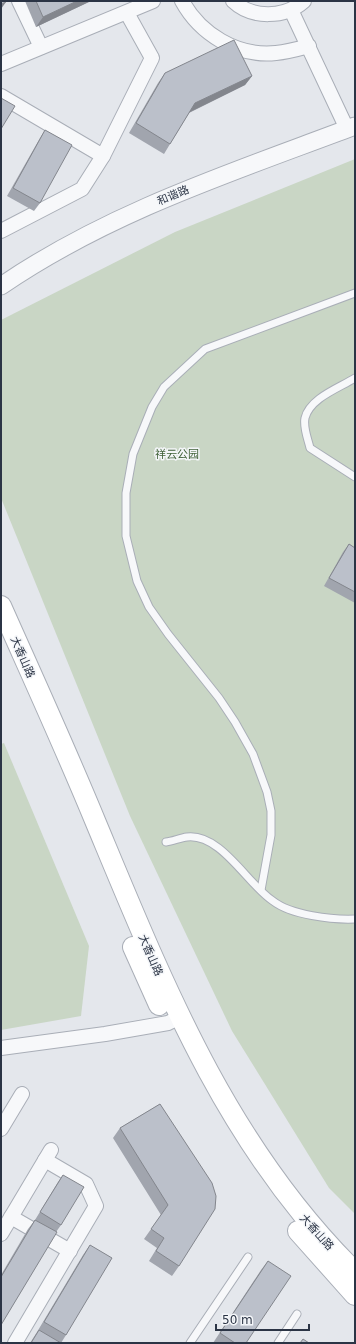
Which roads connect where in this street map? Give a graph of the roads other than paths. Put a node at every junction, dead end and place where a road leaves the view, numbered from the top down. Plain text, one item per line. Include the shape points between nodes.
1 (19, 1) edge
2 (153, 1) edge
3 (182, 1) edge
4 (233, 1) edge
5 (304, 1) edge
6 (291, 10) junction
7 (127, 13) junction
8 (309, 46) junction
9 (41, 47) junction
10 (1, 64) edge
11 (1, 96) edge
12 (351, 128) edge
13 (103, 156) junction
14 (1, 231) edge
15 (1, 286) edge
16 (355, 293) edge
17 (355, 378) edge
18 (355, 476) edge
19 (1, 606) edge
20 (1, 638) edge
21 (166, 842) dead end
22 (261, 890) junction
23 (355, 919) edge
24 (174, 1020) junction
25 (1, 1048) edge
26 (22, 1094) dead end
27 (1, 1129) edge
28 (11, 1217) junction
29 (1, 1234) edge
30 (70, 1251) junction
31 (248, 1257) dead end
32 (355, 1272) edge
33 (355, 1295) edge
34 (296, 1314) dead end
35 (15, 1343) edge
36 (190, 1343) edge
37 (278, 1343) edge

1 - 9 street
2 - 7 street
3 - 8 street via 188,13 200,26 235,48 255,53 276,53
4 - 6 street via 256,13 268,14
5 - 6 street
6 - 8 street
7 - 9 street
7 - 13 street via 152,58
8 - 12 street
9 - 10 street
11 - 13 street
12 - 15 street, 和谐路 via 183,190 108,223 49,254
13 - 14 street via 82,189
16 - 22 lane via 205,350 164,386 152,407 133,454 126,493 126,536 140,587 168,634 235,722 253,754 267,792 271,811 271,835
17 - 18 lane via 316,401 305,417 305,431 310,448
19 - 24 main road, 大香山路 via 95,820
20 - 24 main road, 大香山路 via 144,974
21 - 22 lane via 188,837 212,844
22 - 23 lane via 283,908 342,920
24 - 25 street via 105,1034
24 - 32 main road, 大香山路 via 262,1162 297,1210
24 - 33 main road, 大香山路 via 211,1104 267,1192 306,1241
26 - 27 street
28 - 29 street
28 - 30 street
28 - 30 street via 48,1155 86,1184 96,1206
30 - 35 street
31 - 36 lane
34 - 37 lane

